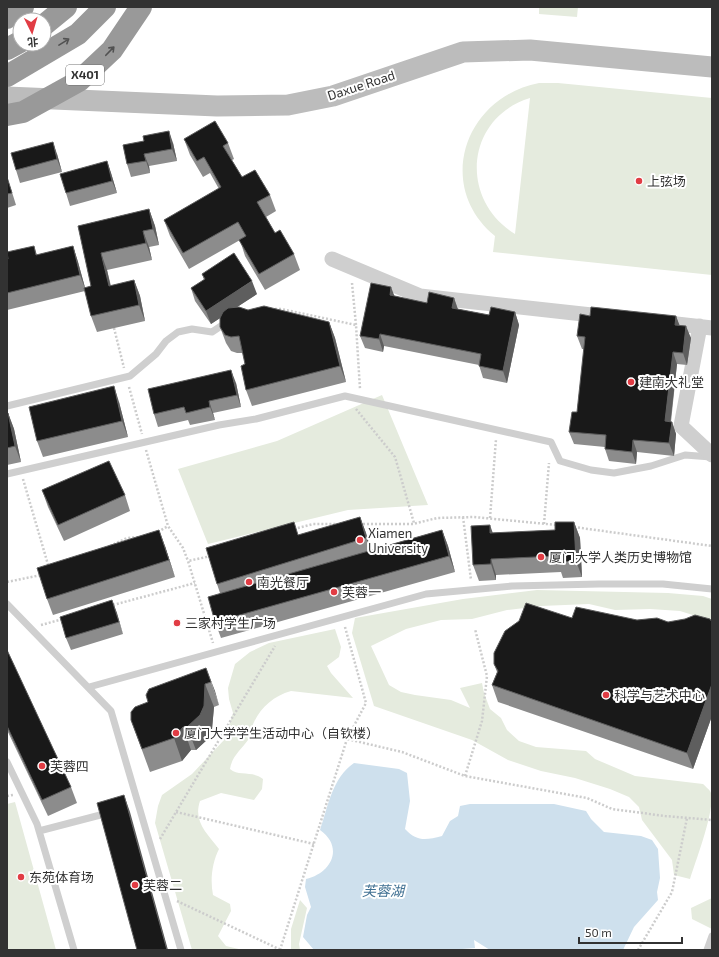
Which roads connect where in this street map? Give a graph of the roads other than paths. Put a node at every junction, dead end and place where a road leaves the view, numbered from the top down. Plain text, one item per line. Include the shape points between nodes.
1 (23, 7) edge
2 (66, 7) edge
3 (105, 7) edge
4 (141, 7) edge
5 (7, 18) edge
6 (52, 18) edge
7 (712, 67) edge
8 (7, 76) edge
9 (7, 97) edge
10 (7, 115) edge
11 (332, 259) dead end
12 (234, 318) edge
13 (622, 318) edge
14 (646, 320) edge
15 (706, 327) edge
16 (7, 406) edge
17 (712, 456) edge
18 (7, 474) edge
19 (712, 589) edge
20 (7, 604) edge
21 (89, 687) junction
22 (7, 762) edge
23 (138, 805) junction
24 (131, 807) dead end
25 (116, 811) edge
26 (39, 831) junction
27 (712, 936) edge
28 (74, 950) edge
29 (181, 950) edge
30 (707, 950) edge

1 - 5 highway
2 - 6 highway
8 -> 3 highway, bridge via 78,34
10 -> 4 highway, X401, bridge via 23,112 79,80 112,50
7 - 9 street, Daxue Road via 530,50 463,52 333,96 288,105 218,106
11 - 13 street via 420,296
12 - 16 lane via 212,332 192,329 178,332 130,376
14 - 15 street
15 - 17 street via 681,426
17 - 18 lane via 685,455 651,466 614,473 591,470 560,461 551,442 345,396 256,420 219,425
19 - 21 lane via 663,584 599,584 512,586 426,594
20 - 21 lane
21 - 23 lane via 111,711
22 - 26 lane
23 - 24 lane
23 - 29 lane
25 - 26 lane
26 - 28 lane
27 - 30 lane

